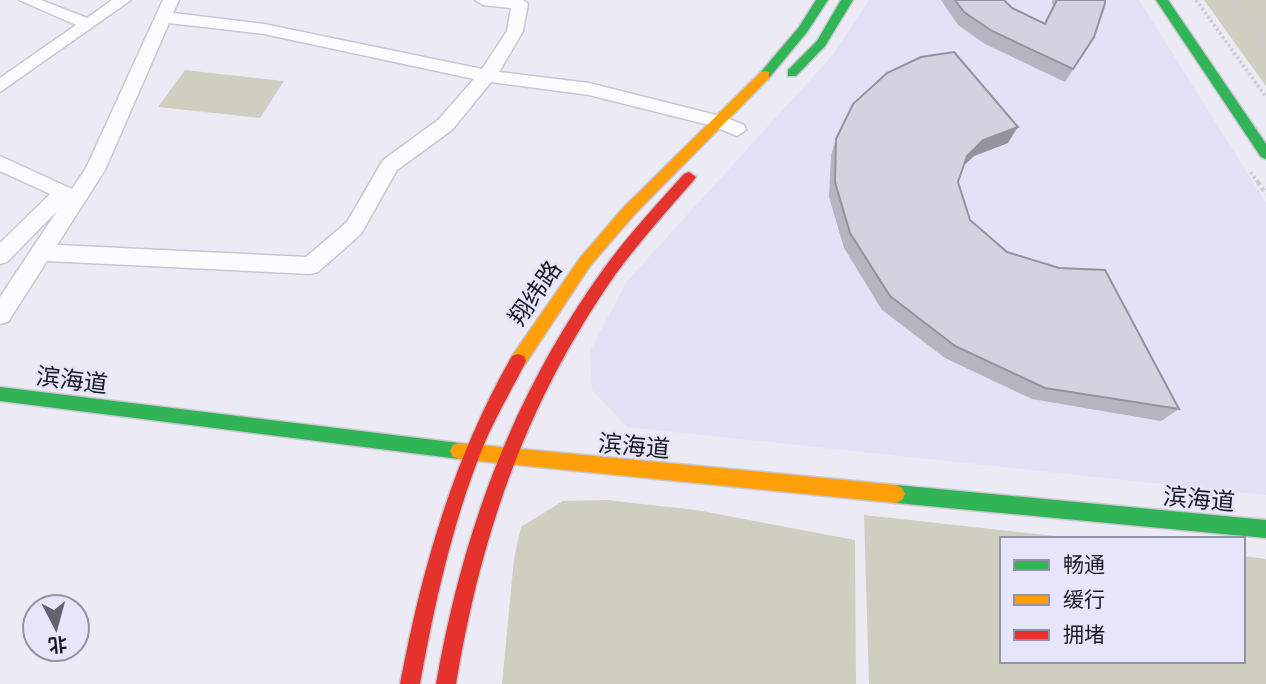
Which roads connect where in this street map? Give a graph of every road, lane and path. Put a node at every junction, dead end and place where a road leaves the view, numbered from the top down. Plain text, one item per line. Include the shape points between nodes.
1 (27, 0) edge
2 (123, 0) edge
3 (483, 0) edge
4 (822, 0) edge
5 (847, 0) edge
6 (1162, 0) edge
7 (1196, 0) edge
8 (1231, 0) edge
9 (167, 9) edge
10 (88, 24) junction
11 (1266, 48) edge
12 (486, 76) junction
13 (3, 80) edge
14 (784, 82) dead end
15 (1266, 97) edge
16 (718, 121) junction
17 (742, 125) joint
18 (719, 146) dead end
19 (1266, 154) edge
20 (0, 163) edge
21 (702, 163) dead end
22 (41, 252) junction
23 (0, 256) edge
24 (0, 315) edge
25 (0, 394) edge
26 (472, 453) junction
27 (507, 457) junction
28 (1266, 529) edge
29 (410, 684) edge
30 (446, 684) edge

1 - 10 street
2 - 10 street
3 - 12 street via 520,4 515,32
4 - 16 street, 翔纬路 via 795,42
5 - 14 street via 821,43
6 - 19 street
7 - 15 path
8 - 11 path
9 - 12 street
9 - 22 street via 95,170
10 - 13 street
12 - 16 street via 589,89
12 - 22 street via 445,125 390,165 355,228 310,266
16 - 17 street
16 - 26 street, 翔纬路 via 581,266 539,323 503,384
17 - 18 street
20 - 23 street via 64,192
21 - 27 street, 翔纬路 via 601,282 520,420
22 - 24 street
25 - 26 street, 滨海道
26 - 27 street, 滨海道
26 - 29 street, 翔纬路 via 434,558
27 - 28 street, 滨海道
27 - 30 street, 翔纬路 via 474,542

